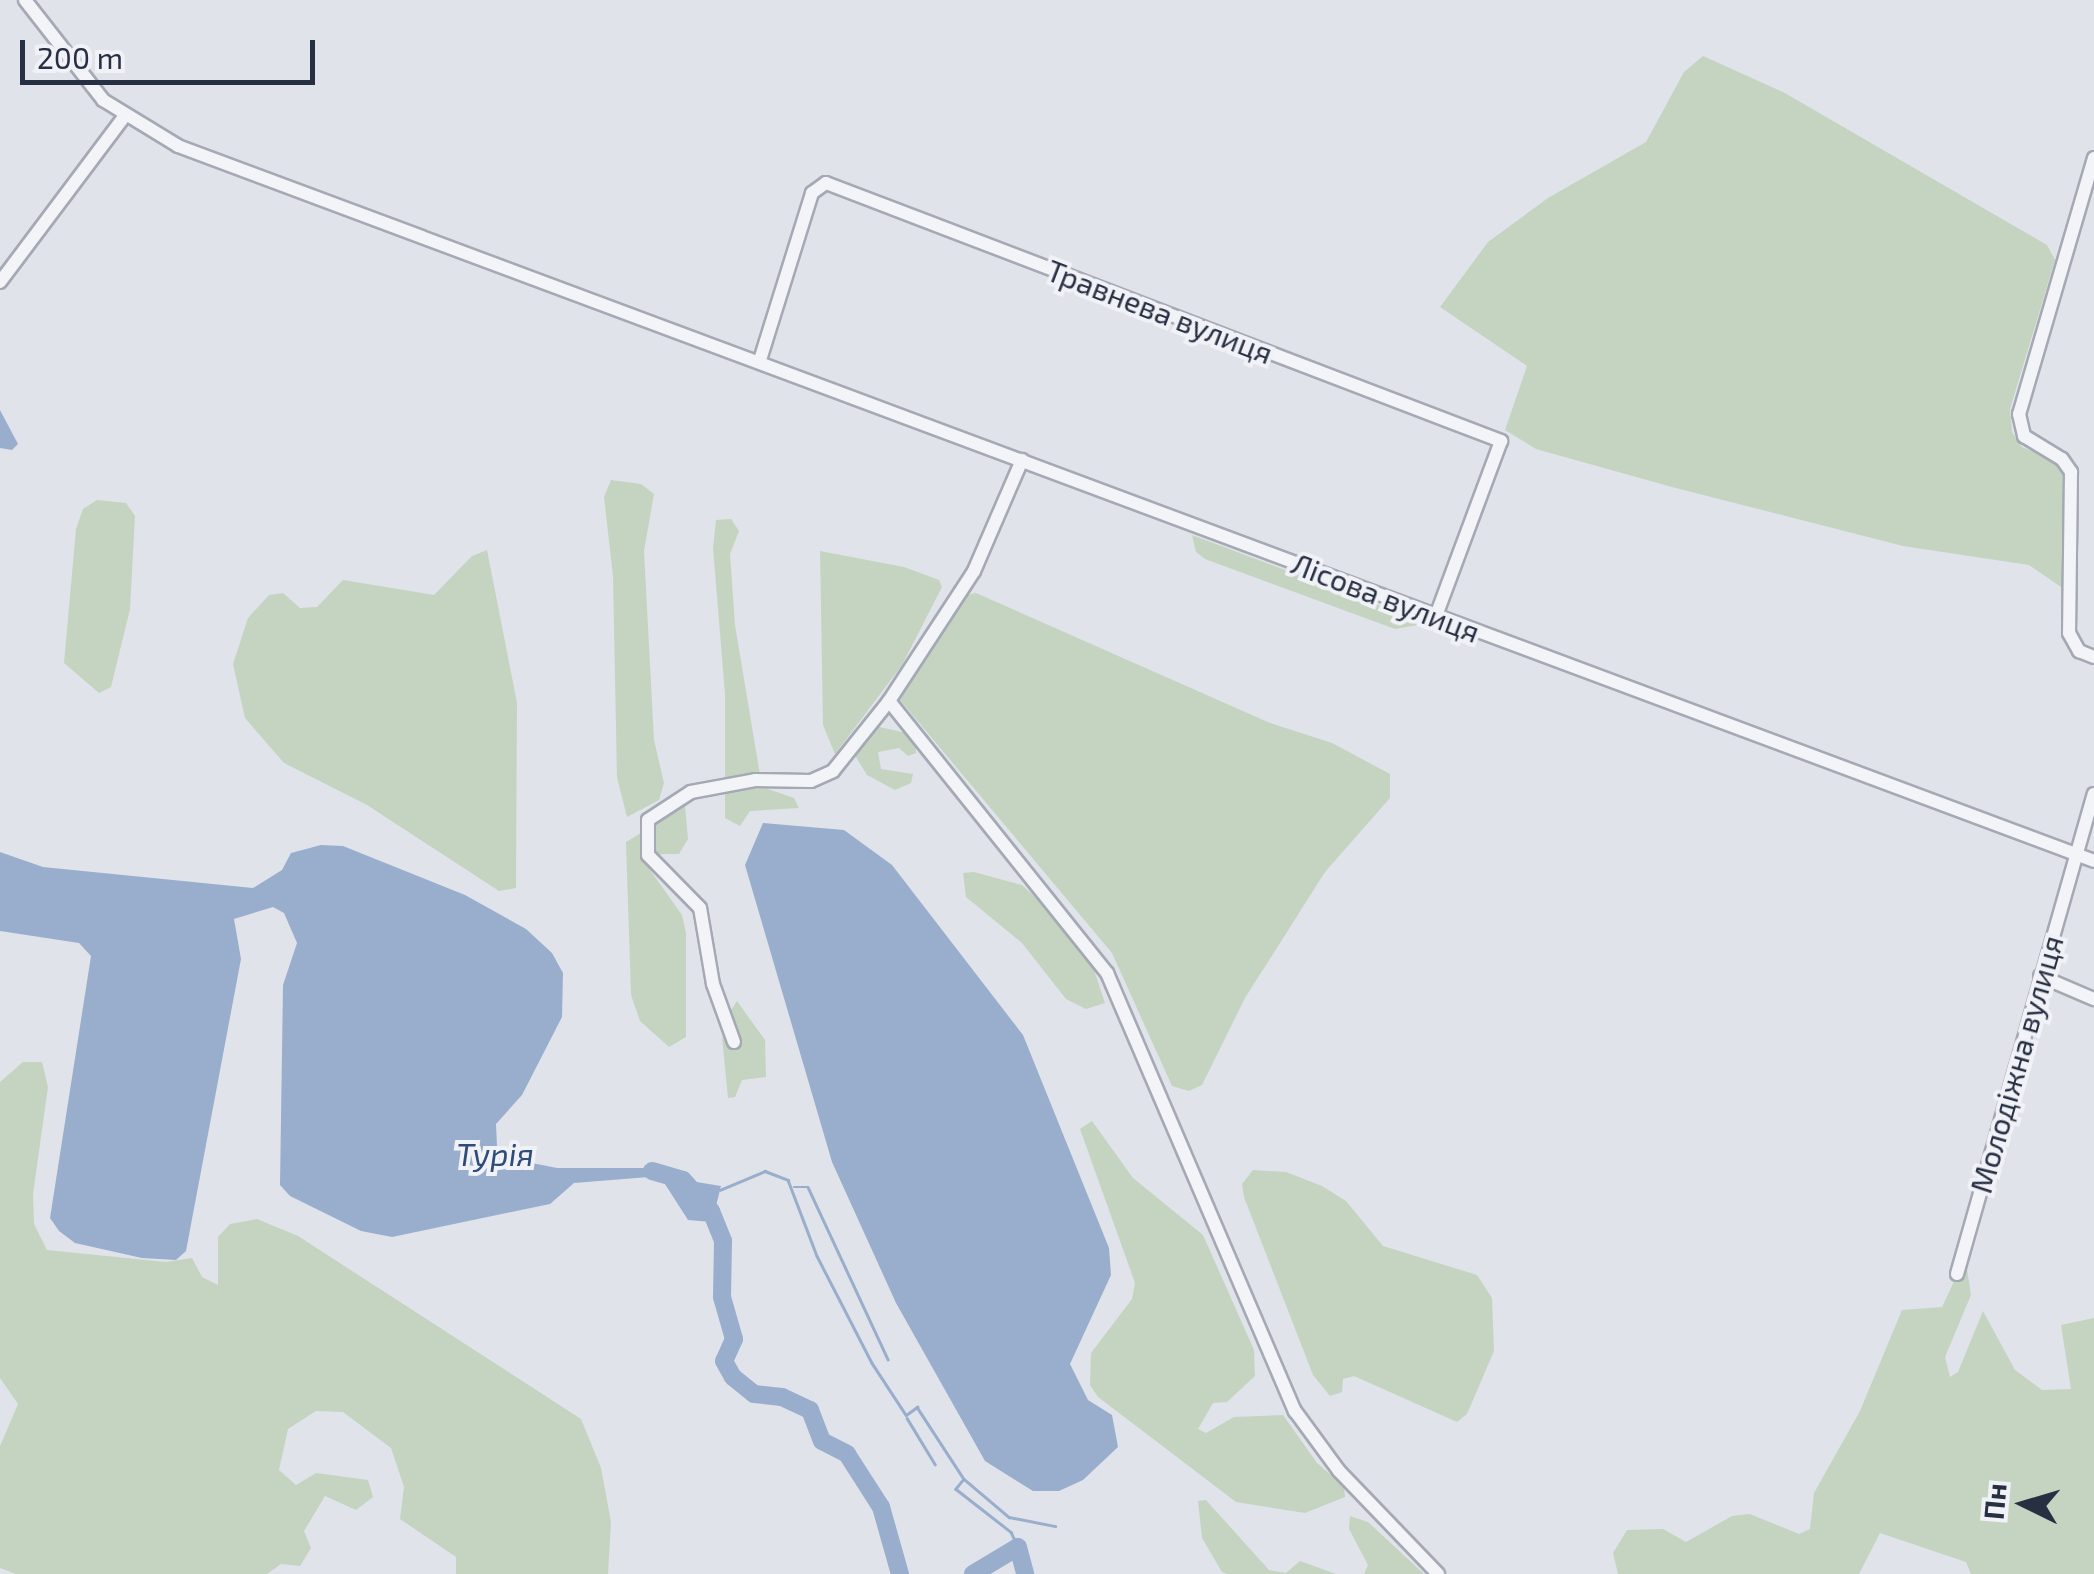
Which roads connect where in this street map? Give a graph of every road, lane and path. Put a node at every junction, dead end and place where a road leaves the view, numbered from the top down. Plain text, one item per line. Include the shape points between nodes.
1 (25, 0) edge
2 (123, 118) junction
3 (2094, 158) edge
4 (0, 282) edge
5 (760, 360) junction
6 (1022, 460) junction
7 (1436, 616) junction
8 (2094, 657) edge
9 (889, 701) junction
10 (2094, 794) edge
11 (2079, 856) junction
12 (2094, 861) edge
13 (2040, 976) junction
14 (2094, 999) edge
15 (734, 1042) dead end
16 (1956, 1274) dead end
17 (1438, 1574) edge

1 - 2 street, Лісова вулиця via 88,84
2 - 4 street
2 - 5 street, Лісова вулиця via 204,157
3 - 8 street via 2019,414 2031,444 2058,455 2071,472 2069,633 2079,651
5 - 6 street, Лісова вулиця
5 - 7 street, Травнева вулиця via 812,194 826,183 1500,441
6 - 7 street, Лісова вулиця
6 - 9 street via 974,571
7 - 11 street, Лісова вулиця
9 - 15 street via 822,777 691,792 648,820 648,855 700,908 714,984
9 - 17 street via 1107,974 1295,1411 1339,1470
10 - 11 street, Молодіжна вулиця
11 - 12 street, Лісова вулиця
11 - 13 street, Молодіжна вулиця
13 - 14 street
13 - 16 street, Молодіжна вулиця

